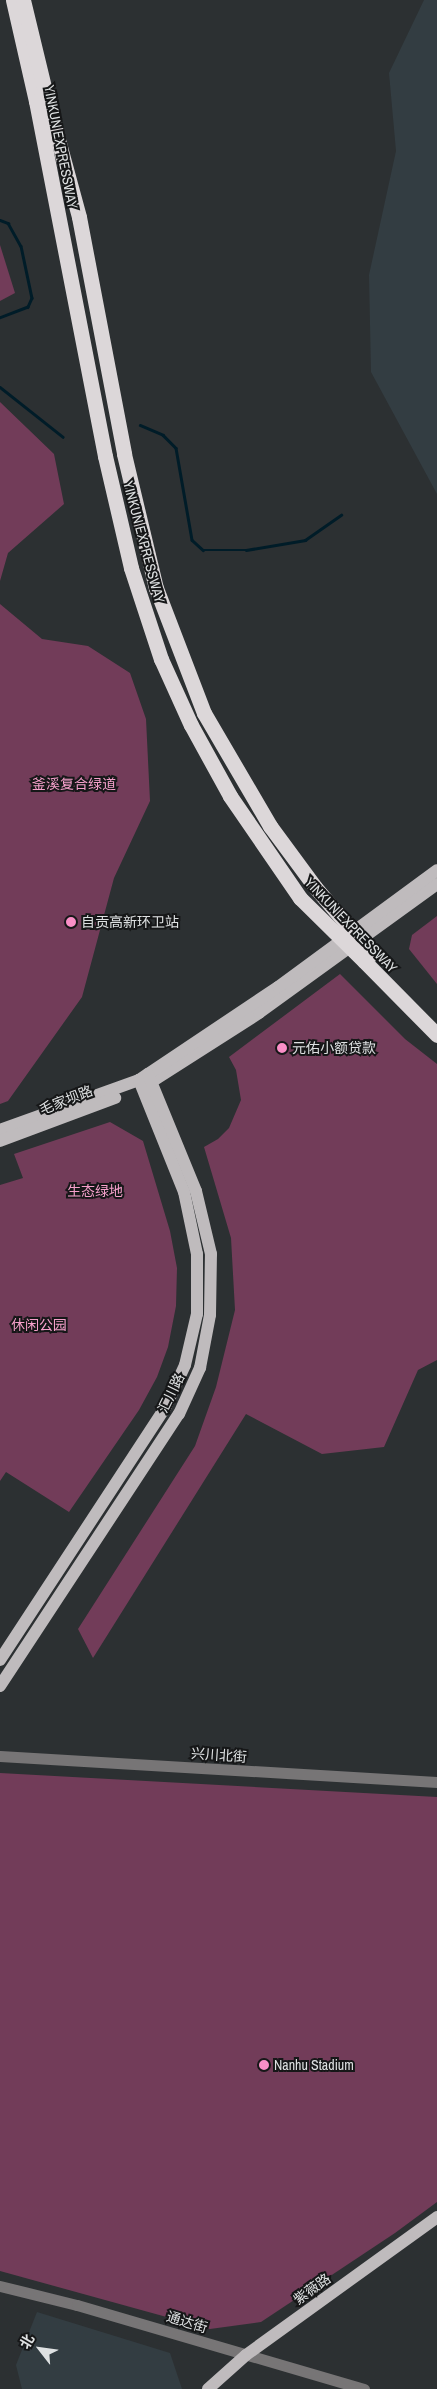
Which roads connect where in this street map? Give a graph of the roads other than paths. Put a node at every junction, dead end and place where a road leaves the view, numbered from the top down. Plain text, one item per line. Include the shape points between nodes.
1 (13, 0) edge
2 (23, 0) edge
3 (437, 870) edge
4 (437, 884) edge
5 (368, 958) junction
6 (437, 1022) edge
7 (437, 1035) edge
8 (146, 1081) junction
9 (0, 1130) edge
10 (0, 1141) edge
11 (0, 1660) edge
12 (0, 1686) edge
13 (0, 1756) edge
14 (437, 1782) edge
15 (437, 2217) edge
16 (0, 2286) edge
17 (246, 2355) junction
18 (208, 2389) edge
19 (364, 2389) edge

1 - 5 highway, YINKUN EXPRESSWAY, bridge via 36,101 105,456 134,576 161,659 191,725 230,796 300,898
2 - 5 highway, YINKUN EXPRESSWAY, bridge via 79,217 124,454 156,588 204,713 270,826
3 - 8 main road
4 - 8 main road via 259,1014
5 - 6 highway, YINKUN EXPRESSWAY
5 - 7 highway, YINKUN EXPRESSWAY
8 - 9 main road, 毛家坝路
8 - 10 main road, 毛家坝路
8 - 11 main road, 汇川路 via 184,1192 197,1254 197,1314 185,1365 166,1406
8 - 12 main road, 汇川路 via 196,1191 211,1254 210,1315 200,1368 179,1414
13 - 14 street, 兴川北街
15 - 17 main road, 紫薇路
16 - 17 street, 通达街 via 77,2305
17 - 18 main road, 紫薇路
17 - 19 street, 通达街

